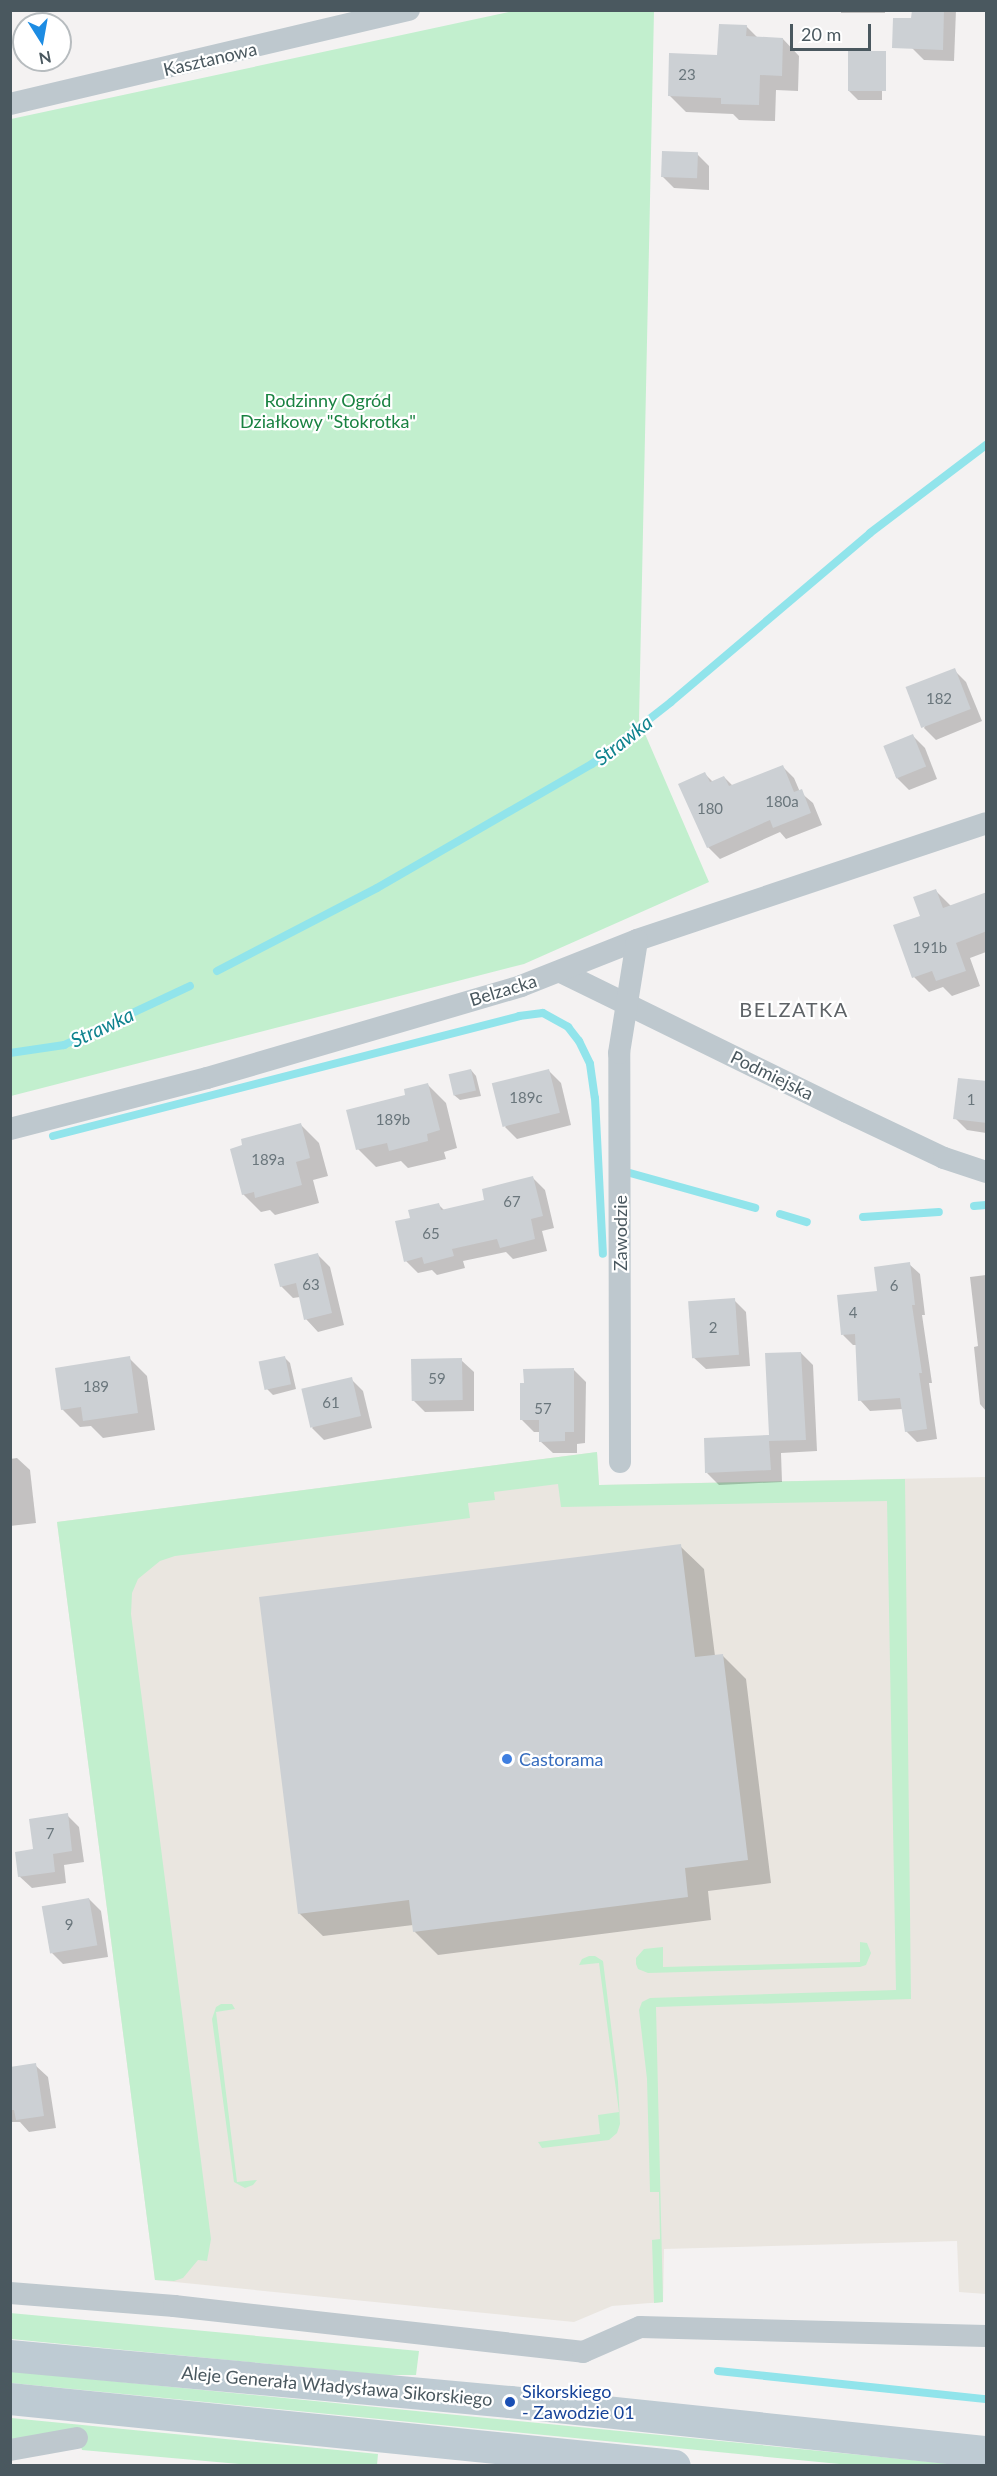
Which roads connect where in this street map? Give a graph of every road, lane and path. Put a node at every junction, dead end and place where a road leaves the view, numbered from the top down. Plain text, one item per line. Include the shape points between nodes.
1 (409, 10) edge
2 (10, 104) edge
3 (987, 823) edge
4 (637, 940) junction
5 (561, 972) junction
6 (626, 1004) junction
7 (10, 1129) edge
8 (987, 1172) edge
9 (620, 1462) dead end
10 (10, 2293) edge
11 (987, 2336) edge
12 (10, 2356) edge
13 (10, 2399) edge
14 (77, 2438) dead end
15 (10, 2450) edge
16 (987, 2452) edge
17 (675, 2466) edge

1 - 2 street, Kasztanowa
3 - 4 street, Belzacka
4 - 5 street, Belzacka
4 - 6 street, Zawodzie
5 - 6 street, Podmiejska
5 - 7 street, Belzacka via 218,1074
6 - 8 street, Podmiejska via 944,1158
6 - 9 street, Zawodzie via 619,1053
10 - 11 street via 174,2306 583,2352 640,2326
12 - 16 main road, Aleje Generała Władysława Sikorskiego via 510,2402
13 - 17 main road
14 - 15 street

